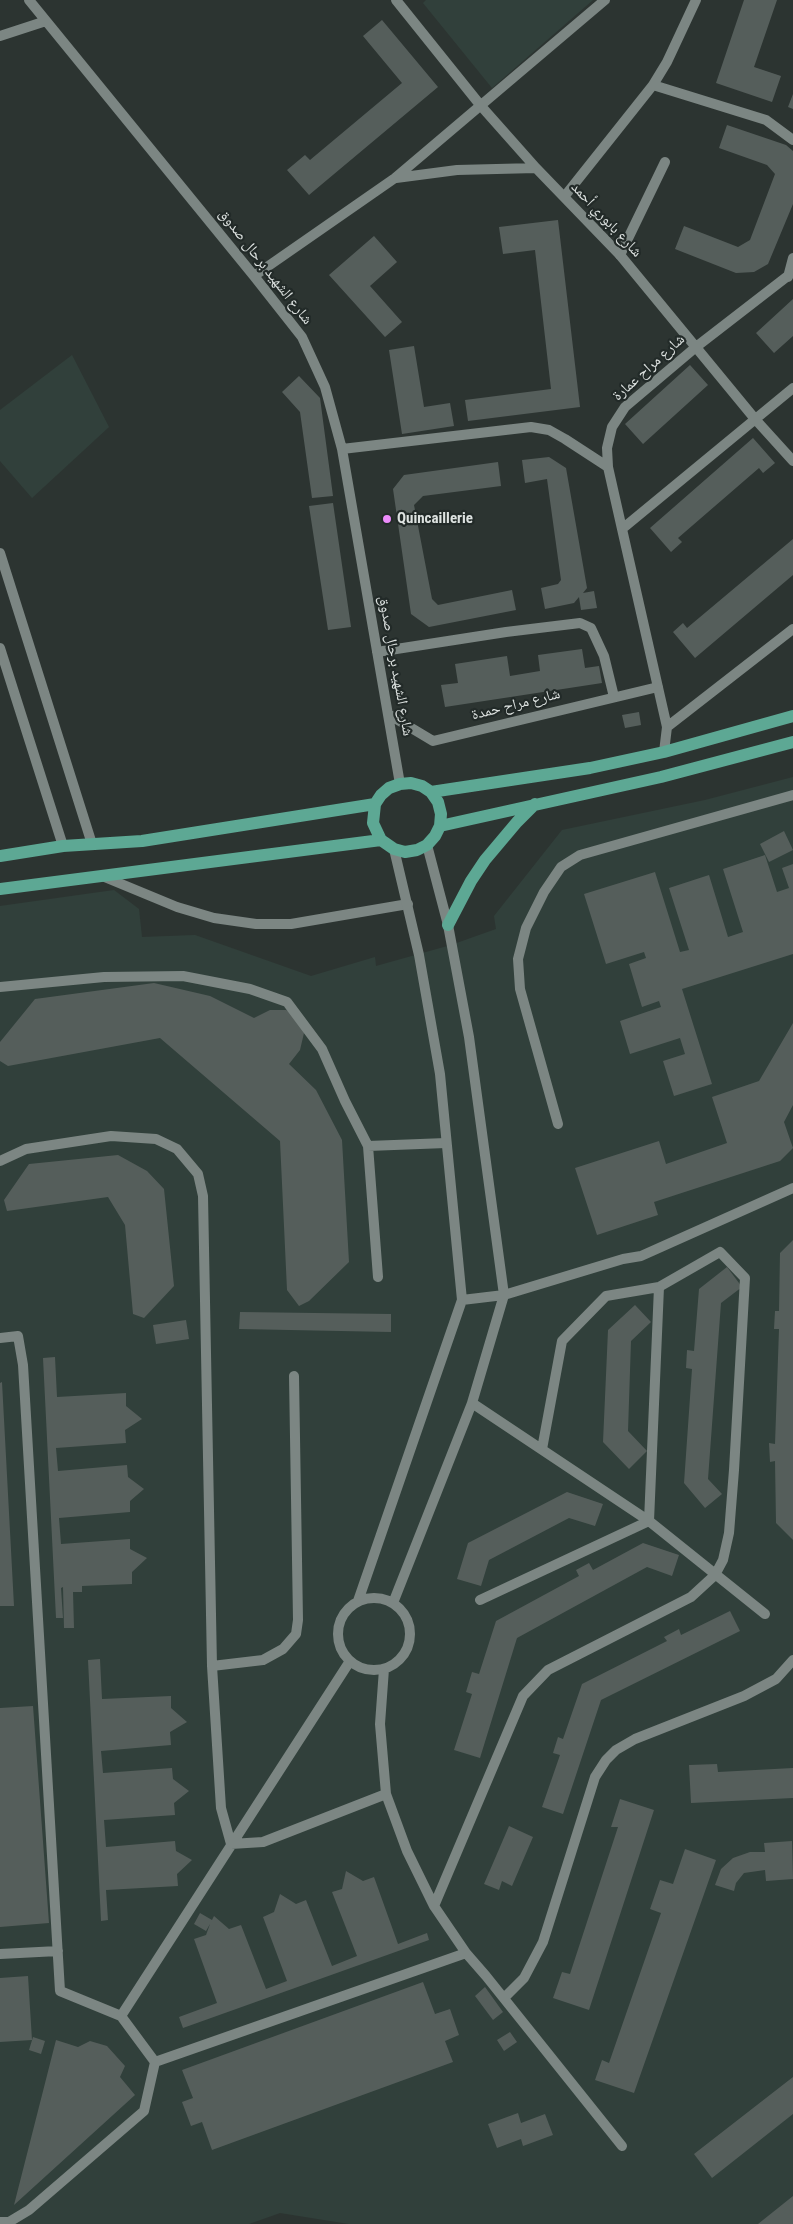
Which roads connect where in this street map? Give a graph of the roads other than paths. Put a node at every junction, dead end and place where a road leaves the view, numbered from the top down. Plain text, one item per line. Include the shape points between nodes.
1 (28, 0) edge
2 (396, 0) edge
3 (604, 0) edge
4 (696, 0) edge
5 (46, 21) junction
6 (0, 36) edge
7 (653, 84) junction
8 (481, 106) junction
9 (793, 140) edge
10 (665, 162) dead end
11 (536, 168) junction
12 (395, 178) junction
13 (564, 198) junction
14 (620, 255) junction
15 (793, 258) edge
16 (790, 274) edge
17 (254, 276) junction
18 (696, 347) junction
19 (793, 388) edge
20 (755, 419) junction
21 (342, 449) junction
22 (793, 460) edge
23 (608, 468) junction
24 (622, 529) junction
25 (0, 553) edge
26 (793, 629) edge
27 (0, 648) edge
28 (377, 652) junction
29 (658, 688) junction
30 (614, 697) junction
31 (388, 714) junction
32 (793, 716) edge
33 (666, 727) junction
34 (793, 742) edge
35 (664, 752) junction
36 (400, 784) junction
37 (431, 792) junction
38 (793, 795) edge
39 (375, 804) junction
40 (535, 804) junction
41 (440, 826) junction
42 (381, 840) junction
43 (92, 844) junction
44 (427, 845) junction
45 (63, 846) junction
46 (394, 849) junction
47 (0, 856) edge
48 (102, 876) junction
49 (0, 888) edge
50 (408, 904) junction
51 (448, 925) junction
52 (0, 987) edge
53 (558, 1124) dead end
54 (446, 1143) junction
55 (368, 1146) junction
56 (0, 1161) edge
57 (793, 1188) edge
58 (378, 1277) dead end
59 (659, 1287) junction
60 (504, 1294) junction
61 (462, 1300) junction
62 (0, 1338) edge
63 (294, 1376) dead end
64 (472, 1403) junction
65 (542, 1449) junction
66 (649, 1521) junction
67 (715, 1574) junction
68 (480, 1600) dead end
69 (358, 1601) junction
70 (392, 1603) junction
71 (765, 1614) dead end
72 (793, 1660) edge
73 (350, 1661) junction
74 (212, 1666) junction
75 (384, 1668) junction
76 (386, 1794) junction
77 (231, 1844) junction
78 (434, 1906) junction
79 (58, 1951) junction
80 (0, 1954) edge
81 (466, 1954) junction
82 (504, 1998) junction
83 (121, 2016) junction
84 (155, 2062) junction
85 (622, 2146) dead end
86 (0, 2222) edge

1 - 5 street, شارع الشهيد برحال صدوق
2 - 8 street, شارع بابوري أحمد
3 - 8 street
4 - 7 street
5 - 6 street
5 - 17 street, شارع الشهيد برحال صدوق
7 - 9 street via 766,120
7 - 13 street
8 - 11 street, شارع بابوري أحمد
8 - 12 street
10 - 14 street
11 - 12 street via 457,170
11 - 13 street, شارع بابوري أحمد
12 - 17 street
13 - 14 street, شارع بابوري أحمد
14 - 18 street, شارع بابوري أحمد
15 - 16 street
16 - 18 street, شارع مراح عمارة
17 - 21 street, شارع الشهيد برحال صدوق via 302,337 325,387
18 - 20 street, شارع بابوري أحمد
18 - 23 street, شارع مراح عمارة via 625,407 612,427 606,448
19 - 20 street
20 - 22 street, شارع بابوري أحمد
20 - 24 street
21 - 23 street via 531,427 549,430
21 - 28 street, شارع الشهيد برحال صدوق
23 - 24 street, شارع مراح عمارة
24 - 29 street, شارع مراح عمارة
25 - 43 street
26 - 33 street
27 - 45 street
28 - 30 street via 580,623 591,628 604,656
28 - 31 street, شارع الشهيد برحال صدوق
29 - 30 street, شارع مراح حمدة
29 - 33 street, شارع مراح عمارة
30 - 31 street, شارع مراح حمدة via 433,741
31 - 36 street, شارع الشهيد برحال صدوق
32 - 35 main road
33 - 35 street
34 - 40 main road via 661,777
35 - 37 main road via 590,768
36 - 37 main road via 417,785
36 - 39 main road via 381,795
37 - 41 main road via 440,808
38 - 53 street via 580,855 561,867 526,928 518,959 520,989
39 - 42 main road via 373,823
39 - 43 main road via 142,841
40 - 41 main road
40 - 51 main road via 485,860
41 - 44 main road
42 - 46 main road
42 - 48 main road
43 - 45 main road
44 - 46 main road via 405,852
44 - 51 street
45 - 47 main road
46 - 50 street
48 - 49 main road
48 - 50 street via 177,907 214,918 256,924 291,924
50 - 54 street via 440,1074
51 - 60 street via 469,1037
52 - 55 street via 104,977 183,976 250,989 288,1002 322,1049
54 - 55 street
54 - 61 street
55 - 58 street
56 - 74 street via 26,1149 111,1136 156,1139 177,1149 198,1174 203,1196
57 - 60 street via 641,1256
59 - 65 street via 606,1296 562,1341
59 - 66 street
59 - 67 street via 720,1252 745,1278 729,1533 724,1560
60 - 61 street
60 - 64 street
61 - 69 street
62 - 79 street via 18,1336 23,1365
63 - 74 street via 296,1634 283,1649 263,1660
64 - 65 street
64 - 70 street
65 - 66 street
66 - 67 street
66 - 68 street
67 - 71 street
67 - 78 street via 691,1597 548,1670 522,1696
69 - 70 street via 382,1598
69 - 73 street via 348,1608 338,1629 342,1652
70 - 75 street via 408,1621 410,1633 403,1655
72 - 82 street via 776,1679 744,1696 635,1739 606,1760 595,1778 543,1942 524,1978
73 - 75 street via 366,1669
73 - 77 street
74 - 77 street via 220,1808
75 - 76 street via 380,1724
76 - 77 street via 264,1842
76 - 78 street via 406,1851
77 - 83 street
78 - 81 street
79 - 80 street
79 - 83 street via 60,1991
81 - 82 street
81 - 84 street
82 - 85 street
83 - 84 street
84 - 86 street via 144,2111 29,2210 8,2222

